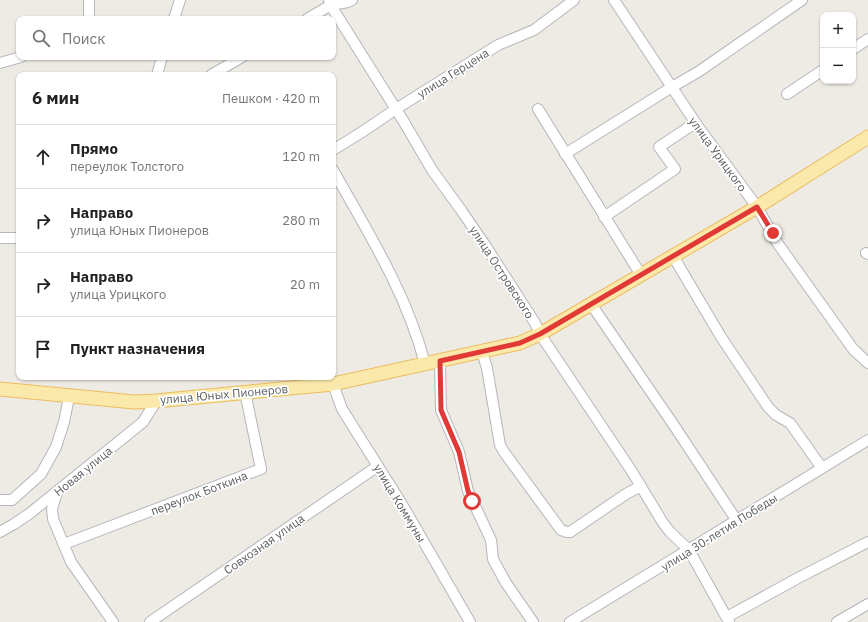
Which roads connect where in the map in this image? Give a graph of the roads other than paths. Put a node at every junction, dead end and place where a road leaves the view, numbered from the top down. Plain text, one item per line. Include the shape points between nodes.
1 (89, 0) edge
2 (180, 0) edge
3 (352, 0) edge
4 (574, 0) edge
5 (614, 0) edge
6 (802, 0) edge
7 (330, 3) edge
8 (89, 16) edge
9 (175, 16) edge
10 (312, 16) edge
11 (868, 39) edge
12 (854, 48) edge
13 (16, 59) edge
14 (161, 60) edge
15 (237, 60) edge
16 (0, 64) edge
17 (158, 72) edge
18 (216, 72) edge
19 (820, 72) edge
20 (672, 87) junction
21 (788, 94) dead end
22 (396, 109) junction
23 (538, 109) dead end
24 (695, 123) junction
25 (868, 137) edge
26 (336, 148) edge
27 (566, 154) junction
28 (336, 175) edge
29 (757, 207) junction
30 (604, 216) junction
31 (0, 238) edge
32 (16, 238) edge
33 (673, 256) junction
34 (641, 275) junction
35 (591, 304) junction
36 (540, 334) junction
37 (482, 352) junction
38 (440, 361) junction
39 (868, 363) edge
40 (425, 364) junction
41 (329, 382) edge
42 (0, 389) edge
43 (245, 392) junction
44 (69, 397) junction
45 (156, 401) junction
46 (868, 440) edge
47 (378, 466) junction
48 (822, 468) junction
49 (641, 486) junction
50 (57, 492) junction
51 (0, 500) edge
52 (737, 521) junction
53 (0, 532) edge
54 (868, 542) edge
55 (64, 544) junction
56 (689, 550) junction
57 (868, 604) edge
58 (728, 620) edge
59 (113, 622) edge
60 (150, 622) edge
61 (470, 622) edge
62 (533, 622) edge
63 (570, 622) edge
64 (837, 622) edge

1 - 8 street
2 - 9 street
3 - 7 street
4 - 22 street, улица Герцена via 534,30 498,45
5 - 20 street, улица Урицкого
6 - 20 street
7 - 10 street
7 - 22 street, улица Островского
11 - 12 street
13 - 16 street
14 - 17 street
15 - 18 street
19 - 21 street
20 - 24 street, улица Урицкого
20 - 27 street
22 - 26 street, улица Герцена
22 - 36 street, улица Островского via 432,170 485,245
23 - 27 street
24 - 29 street, улица Урицкого
24 - 30 street via 659,147 675,169
25 - 29 main road, улица Юных Пионеров
27 - 30 street
28 - 40 street via 393,280 414,328
29 - 33 main road, улица Юных Пионеров
29 - 39 street, улица Урицкого via 778,244 854,349
30 - 34 street
31 - 32 street
33 - 34 main road, улица Юных Пионеров
33 - 48 street via 721,338 768,407 790,423
34 - 35 main road, улица Юных Пионеров
35 - 36 main road, улица Юных Пионеров
35 - 52 street
36 - 37 main road, улица Юных Пионеров via 520,343
36 - 49 street, улица Островского
37 - 38 main road, улица Юных Пионеров
37 - 49 street via 500,445 561,530 570,532
38 - 40 main road, улица Юных Пионеров
38 - 62 street via 441,410 459,452 468,491 491,540 493,559
40 - 41 main road, улица Юных Пионеров
41 - 43 main road, улица Юных Пионеров
41 - 47 street, улица Коммуны via 342,409
42 - 44 main road, улица Юных Пионеров
43 - 45 main road, улица Юных Пионеров
43 - 55 street, переулок Боткина via 261,469
44 - 45 main road, улица Юных Пионеров via 134,402
44 - 51 street, Новая улица via 56,447 41,474 12,500
45 - 50 street, Новая улица via 143,422
46 - 48 street, улица 30-летия Победы
47 - 60 street, Совхозная улица
47 - 61 street, улица Коммуны
48 - 52 street, улица 30-летия Победы
49 - 56 street, улица Островского via 670,532
50 - 53 street, Новая улица
50 - 55 street via 52,514
52 - 56 street, улица 30-летия Победы
54 - 58 street via 798,578
55 - 59 street via 76,570
56 - 58 street, улица Островского
56 - 63 street, улица 30-летия Победы
57 - 64 street

